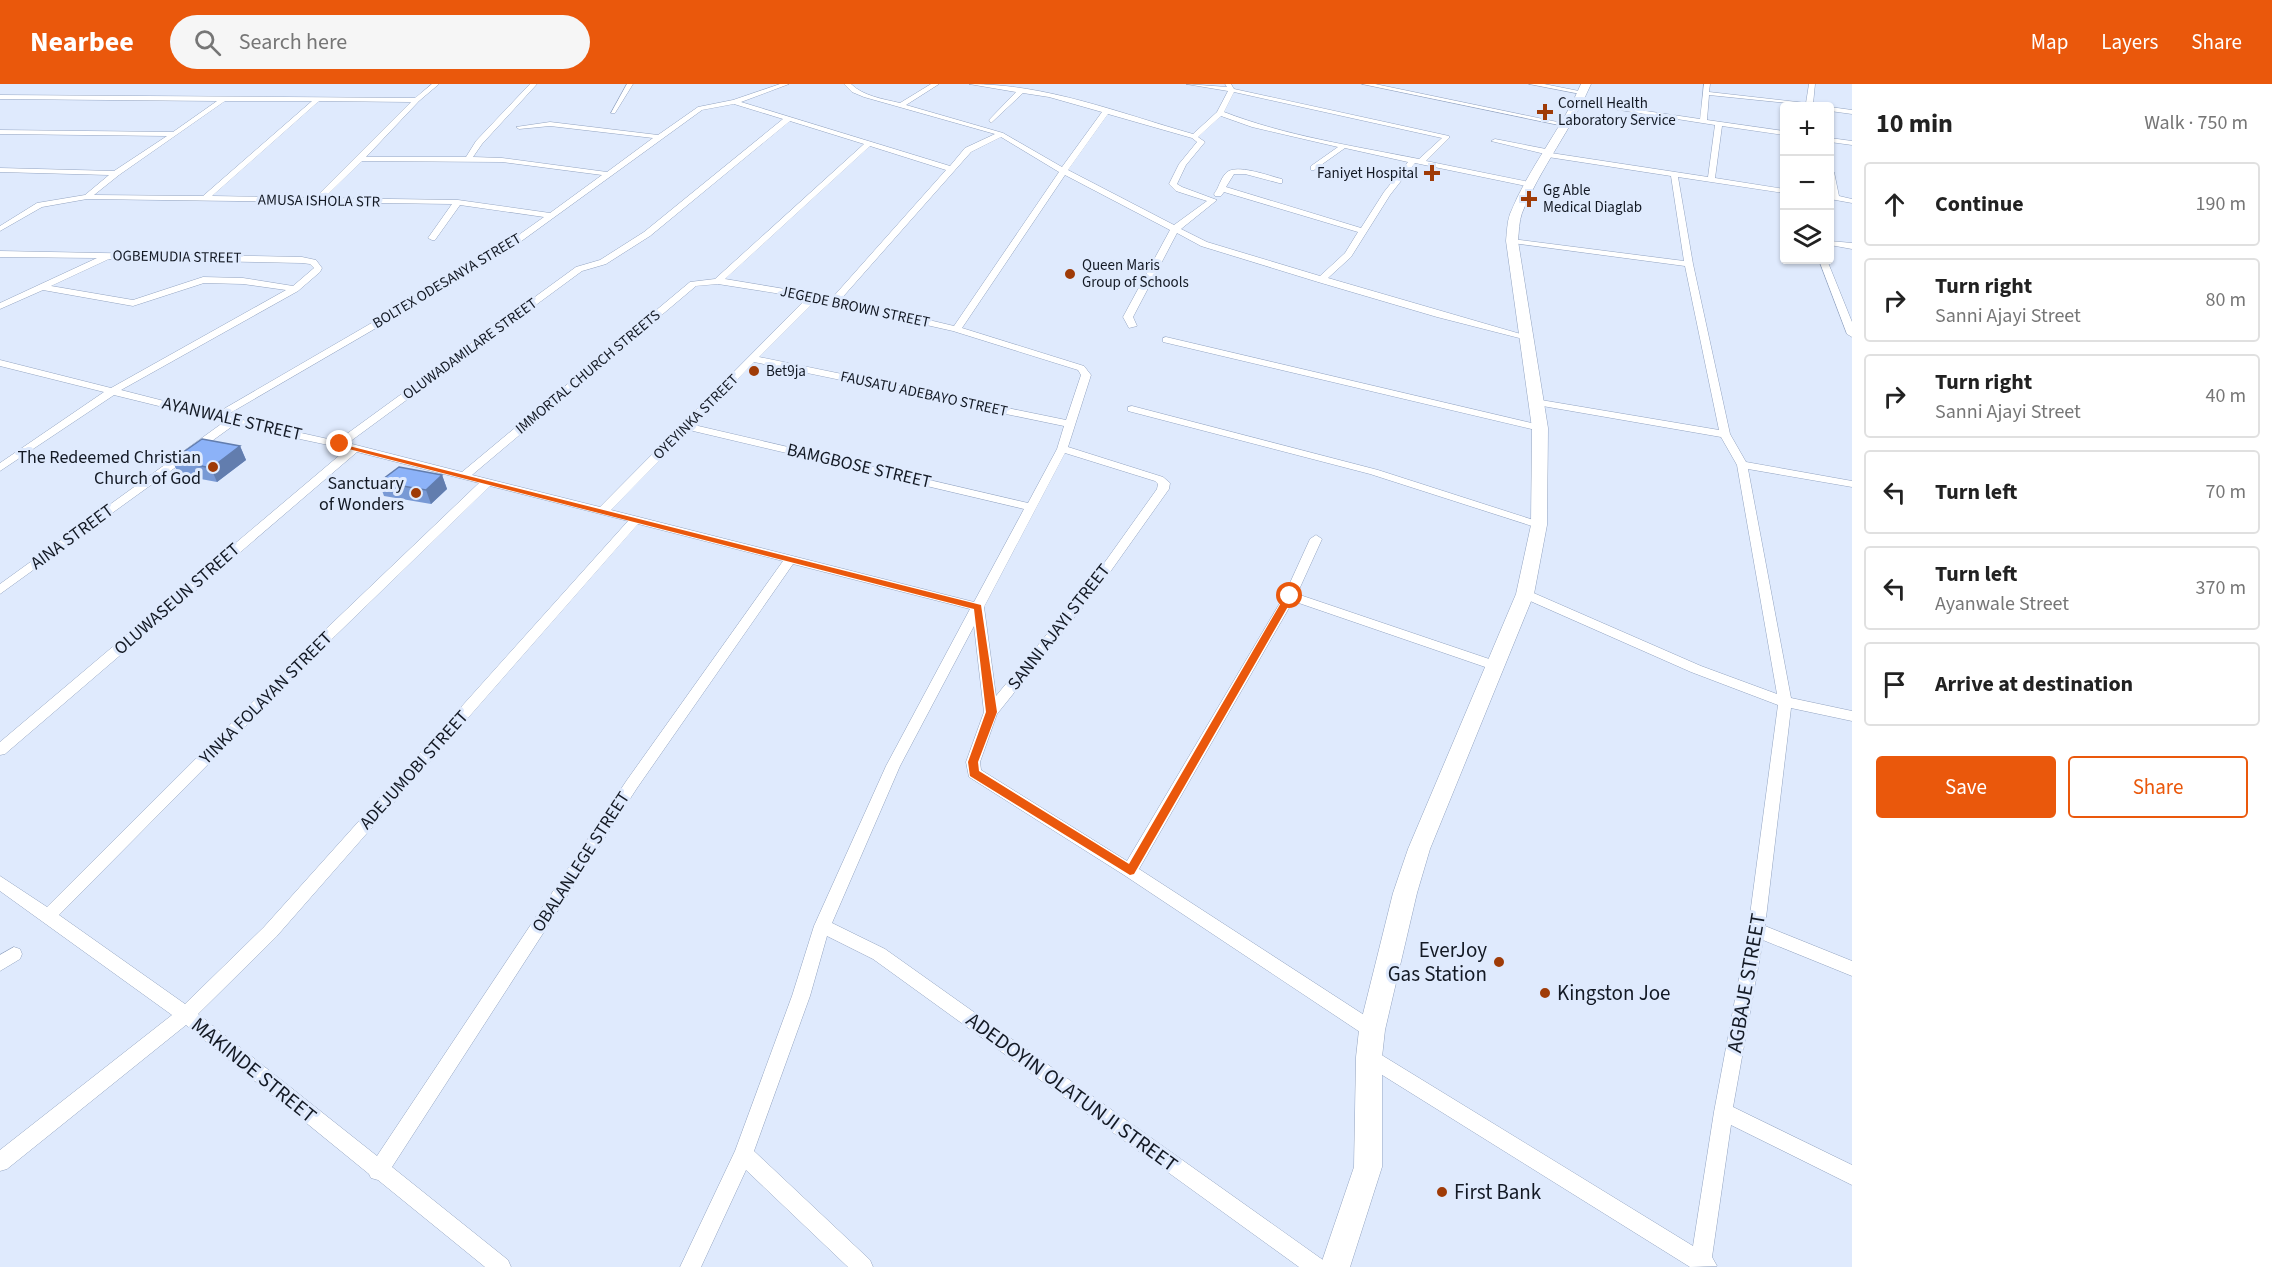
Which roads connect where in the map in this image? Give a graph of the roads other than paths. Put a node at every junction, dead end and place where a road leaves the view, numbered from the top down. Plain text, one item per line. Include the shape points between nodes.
1 (436, 84) edge
2 (534, 84) edge
3 (630, 84) edge
4 (786, 84) edge
5 (847, 84) edge
6 (936, 84) edge
7 (972, 84) edge
8 (1189, 84) edge
9 (1365, 84) edge
10 (1532, 84) edge
11 (1707, 84) edge
12 (1812, 84) edge
13 (1230, 87) edge
14 (1021, 91) junction
15 (1581, 93) edge
16 (1705, 93) junction
17 (0, 97) edge
18 (223, 99) junction
19 (318, 99) junction
20 (417, 100) junction
21 (734, 102) junction
22 (1780, 102) edge
23 (1811, 102) edge
24 (900, 106) junction
25 (1107, 110) junction
26 (1834, 110) edge
27 (613, 112) dead end
28 (1852, 112) edge
29 (1220, 113) junction
30 (787, 120) junction
31 (991, 121) dead end
32 (1703, 121) junction
33 (1563, 124) junction
34 (1719, 124) junction
35 (519, 127) dead end
36 (0, 132) edge
37 (1780, 132) edge
38 (175, 134) junction
39 (1002, 134) junction
40 (1194, 136) junction
41 (659, 137) junction
42 (1495, 141) dead end
43 (1834, 141) edge
44 (870, 143) junction
45 (1852, 143) edge
46 (1344, 146) junction
47 (1548, 154) junction
48 (360, 159) junction
49 (468, 159) junction
50 (1416, 163) junction
51 (1314, 168) dead end
52 (951, 169) junction
53 (0, 170) edge
54 (1065, 172) junction
55 (116, 173) junction
56 (608, 174) junction
57 (1674, 174) junction
58 (1711, 179) junction
59 (1279, 181) dead end
60 (1531, 185) junction
61 (1223, 189) junction
62 (1780, 189) edge
63 (87, 197) junction
64 (1834, 198) edge
65 (203, 200) junction
66 (1213, 200) junction
67 (316, 201) junction
68 (1852, 201) edge
69 (458, 202) junction
70 (550, 215) junction
71 (0, 229) edge
72 (1175, 229) junction
73 (1362, 231) junction
74 (432, 238) dead end
75 (1512, 241) junction
76 (1834, 244) edge
77 (1852, 246) edge
78 (0, 255) edge
79 (109, 256) junction
80 (1689, 264) junction
81 (1825, 264) edge
82 (1321, 280) junction
83 (718, 281) junction
84 (43, 287) junction
85 (295, 289) junction
86 (813, 297) junction
87 (835, 300) junction
88 (0, 306) edge
89 (1132, 326) dead end
90 (956, 328) junction
91 (1852, 334) edge
92 (1528, 339) junction
93 (1166, 340) dead end
94 (753, 359) junction
95 (0, 363) edge
96 (114, 390) junction
97 (1535, 402) junction
98 (1132, 409) dead end
99 (216, 417) junction
100 (232, 422) junction
101 (1070, 424) junction
102 (686, 426) junction
103 (1540, 428) junction
104 (1725, 434) junction
105 (340, 444) junction
106 (355, 448) junction
107 (1062, 449) junction
108 (1742, 465) junction
109 (0, 468) edge
110 (465, 476) junction
111 (487, 482) junction
112 (1852, 484) edge
113 (1032, 507) junction
114 (603, 511) junction
115 (636, 519) junction
116 (1539, 525) junction
117 (1316, 538) dead end
118 (791, 558) junction
119 (0, 590) edge
120 (1526, 594) junction
121 (1290, 596) junction
122 (978, 607) junction
123 (1496, 666) junction
124 (1785, 702) junction
125 (992, 712) junction
126 (1852, 716) edge
127 (0, 750) edge
128 (1130, 871) junction
129 (0, 882) edge
130 (47, 917) junction
131 (822, 926) junction
132 (1756, 930) junction
133 (14, 954) dead end
134 (0, 964) edge
135 (1852, 969) edge
136 (186, 1015) junction
137 (1372, 1030) junction
138 (1369, 1057) junction
139 (1723, 1112) junction
140 (743, 1154) junction
141 (0, 1162) edge
142 (378, 1171) junction
143 (1852, 1175) edge
144 (1704, 1265) edge
145 (501, 1267) edge
146 (690, 1267) edge
147 (863, 1267) edge
148 (1316, 1267) edge
149 (1335, 1267) edge

1 - 20 street
2 - 49 street
3 - 27 street
4 - 21 street, BOLTEX ODESANYA STREET
5 - 24 street via 860,94
6 - 24 street
7 - 14 street
8 - 13 street
9 - 33 street
10 - 15 street
11 - 16 street
12 - 23 street
13 - 29 street
13 - 50 street via 1447,137
14 - 25 street via 1052,93
14 - 31 street
15 - 32 street
15 - 33 main road
16 - 22 street
16 - 32 street
17 - 18 street
18 - 19 street
18 - 38 street
19 - 20 street
19 - 65 street
20 - 48 street
21 - 30 street
21 - 41 street, BOLTEX ODESANYA STREET via 700,108
24 - 39 street
25 - 40 street
25 - 54 street
26 - 28 street
29 - 40 street
29 - 46 street via 1254,126
30 - 44 street
30 - 105 street, OLUWADAMILARE STREET via 647,234 603,262 579,269
32 - 34 street
33 - 47 main road
34 - 37 street
34 - 58 street
35 - 41 street via 550,124
36 - 38 street
38 - 55 street
39 - 52 street via 968,150
39 - 54 street
40 - 66 street via 1201,142 1173,184
41 - 56 street, BOLTEX ODESANYA STREET
42 - 47 street
43 - 45 street
44 - 52 street
44 - 83 street
46 - 50 street
46 - 51 street
47 - 57 street
47 - 60 main road
48 - 49 street
48 - 67 street
49 - 56 street
50 - 60 street
50 - 73 street via 1387,194
52 - 87 street
53 - 55 street
54 - 72 street
54 - 90 street
55 - 63 street
56 - 70 street, BOLTEX ODESANYA STREET
57 - 58 street
57 - 80 street, AGBAJE STREET
58 - 62 street
59 - 61 street via 1237,171 1224,180
60 - 75 main road via 1515,215
61 - 66 street
61 - 73 street
63 - 65 street, AMUSA ISHOLA STR
63 - 71 street, AMUSA ISHOLA STR via 40,205
64 - 68 street
65 - 67 street, AMUSA ISHOLA STR
66 - 72 street
67 - 69 street, AMUSA ISHOLA STR
69 - 70 street, AMUSA ISHOLA STR
69 - 74 street
70 - 99 street, BOLTEX ODESANYA STREET via 502,251
72 - 82 street via 1239,256
72 - 89 street via 1128,317
73 - 82 street via 1348,255
75 - 80 street
75 - 92 main road
76 - 77 street
78 - 79 street, OGBEMUDIA STREET
79 - 84 street
79 - 85 street, OGBEMUDIA STREET via 302,260 318,265 316,272
80 - 104 street, AGBAJE STREET
81 - 91 street
82 - 92 street
83 - 86 street, JEGEDE BROWN STREET
83 - 110 street, IMMORTAL CHURCH STREETS via 693,284
84 - 85 street via 133,303 203,280
84 - 88 street
85 - 96 street
86 - 87 street, JEGEDE BROWN STREET
86 - 94 street, OYEYINKA STREET
87 - 90 street, JEGEDE BROWN STREET
90 - 101 street, JEGEDE BROWN STREET via 1081,368 1086,375
92 - 97 main road
93 - 103 street
94 - 101 street, FAUSATU ADEBAYO STREET
94 - 102 street, OYEYINKA STREET
95 - 96 street, AYANWALE STREET
96 - 99 street, AYANWALE STREET
96 - 109 street
97 - 103 main road
97 - 104 street
98 - 116 street via 1383,474
99 - 100 street, AYANWALE STREET
100 - 105 street, AYANWALE STREET
100 - 119 street, AINA STREET
101 - 107 street
102 - 113 street, BAMGBOSE STREET
102 - 114 street, OYEYINKA STREET
103 - 116 main road
104 - 108 street, AGBAJE STREET
105 - 106 street, AYANWALE STREET
106 - 110 street, AYANWALE STREET
106 - 127 street, OLUWASEUN STREET
107 - 113 street
107 - 125 street, SANNI AJAYI STREET via 1159,479 1164,483 1163,489 1099,579
108 - 112 street
108 - 124 street, AGBAJE STREET
110 - 111 street, AYANWALE STREET
111 - 114 street, AYANWALE STREET
111 - 130 street, YINKA FOLAYAN STREET
113 - 122 street
114 - 115 street, AYANWALE STREET
115 - 118 street, AYANWALE STREET
115 - 136 street, ADEJUMOBI STREET via 270,932
116 - 120 main road
117 - 121 street
118 - 122 street, AYANWALE STREET
118 - 142 street, OBALANLEGE STREET via 632,784
120 - 123 main road
120 - 124 street via 1696,669
121 - 123 street
121 - 128 street
122 - 125 street
122 - 131 street via 892,766
123 - 137 main road via 1419,849
124 - 126 street
124 - 132 street, AGBAJE STREET
125 - 128 street, SANNI AJAYI STREET via 973,762 974,773
128 - 137 street, SANNI AJAYI STREET
129 - 130 street, MAKINDE STREET
130 - 136 street, MAKINDE STREET
131 - 140 street via 801,996
131 - 148 street, ADEDOYIN OLATUNJI STREET via 879,954
132 - 135 street
132 - 139 street, AGBAJE STREET
133 - 134 street
136 - 141 street, ADEJUMOBI STREET
136 - 142 street, MAKINDE STREET
137 - 138 main road
138 - 144 street
138 - 149 main road via 1368,1167
139 - 143 street
139 - 144 street, AGBAJE STREET
140 - 146 street
140 - 147 street
142 - 145 street, MAKINDE STREET

